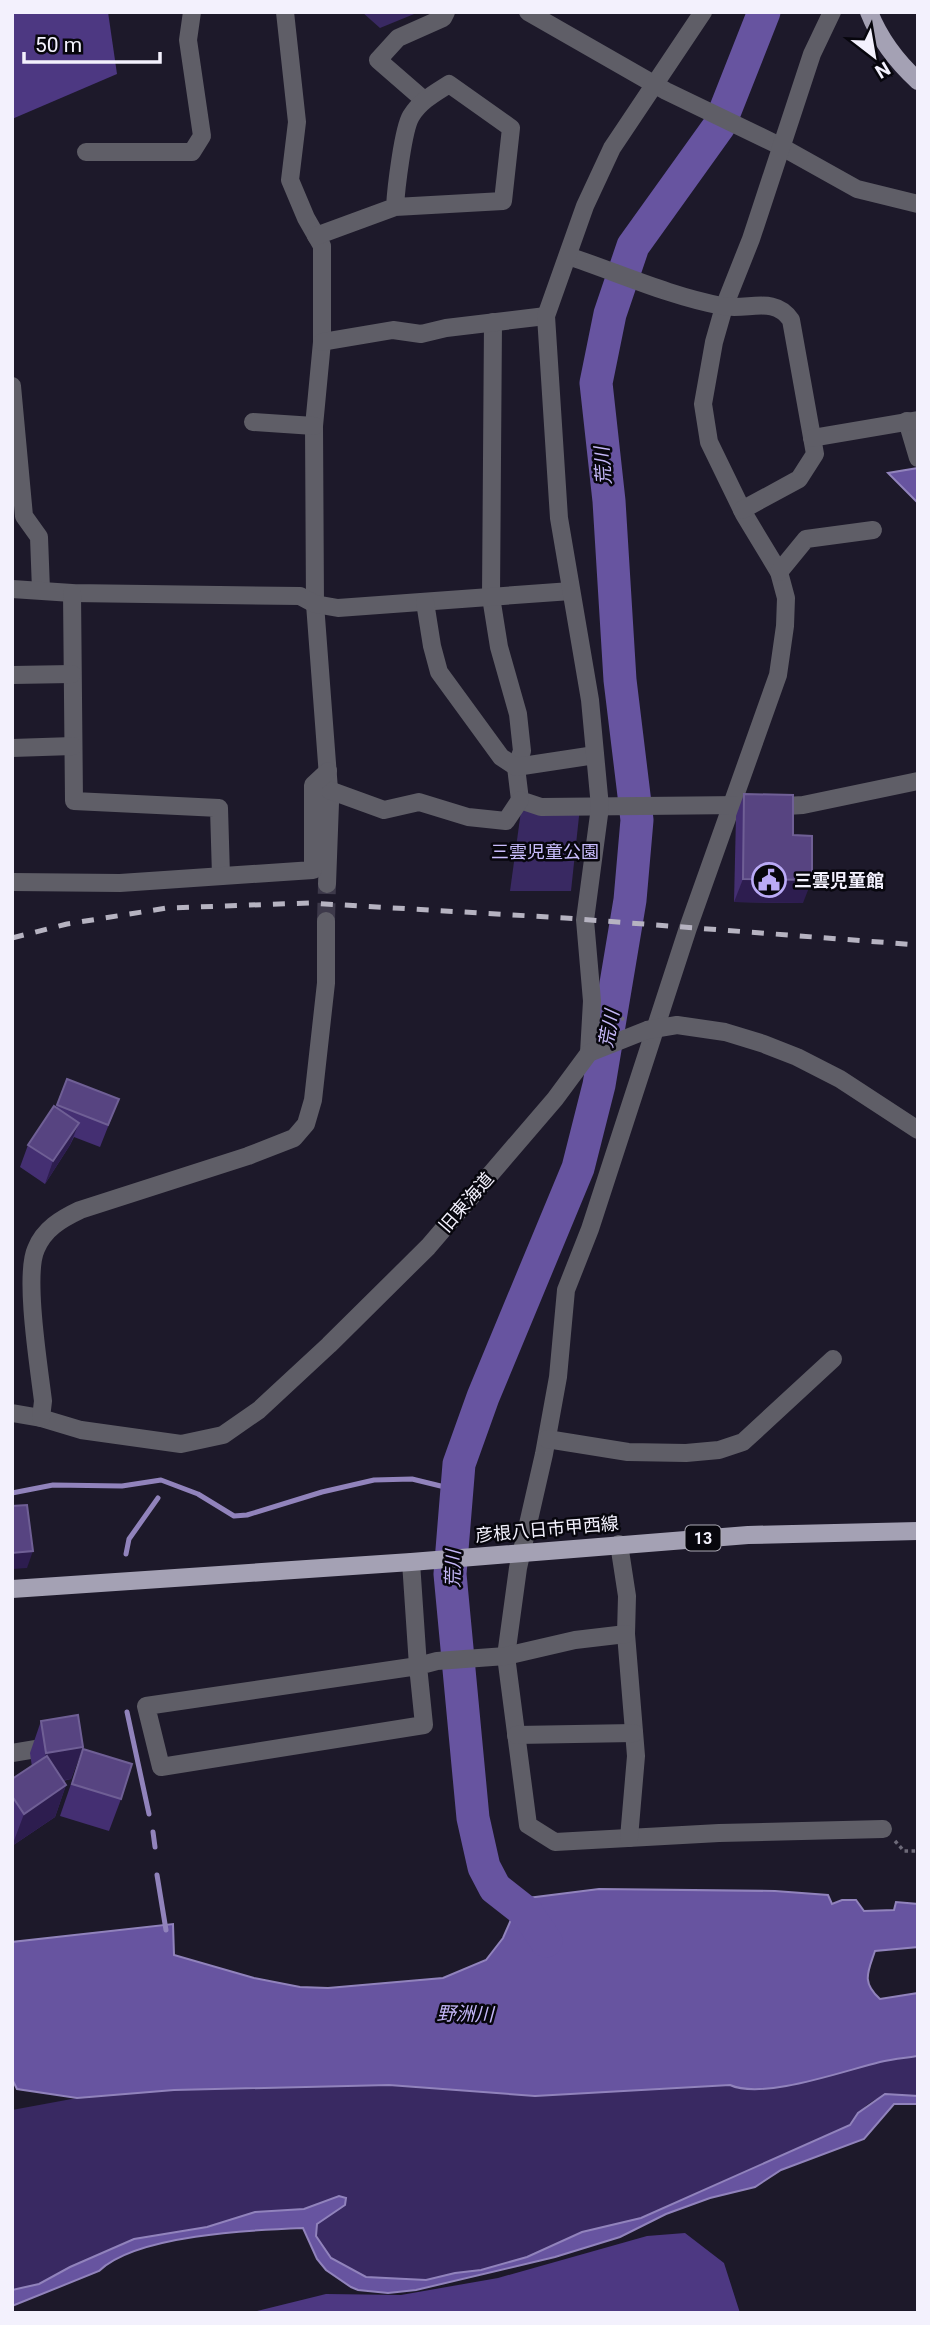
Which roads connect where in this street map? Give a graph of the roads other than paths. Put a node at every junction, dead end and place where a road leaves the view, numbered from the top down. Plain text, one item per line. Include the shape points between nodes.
1 (192, 12) edge
2 (285, 12) edge
3 (446, 12) edge
4 (528, 12) edge
5 (703, 12) edge
6 (832, 12) edge
7 (869, 12) edge
8 (558, 21) edge
9 (918, 81) edge
10 (660, 88) junction
11 (424, 100) junction
12 (780, 146) junction
13 (86, 152) dead end
14 (918, 204) edge
15 (395, 207) junction
16 (316, 236) junction
17 (568, 256) junction
18 (724, 307) junction
19 (546, 316) junction
20 (493, 322) junction
21 (321, 342) junction
22 (12, 386) edge
23 (912, 420) edge
24 (253, 422) dead end
25 (314, 426) junction
26 (812, 438) junction
27 (918, 458) edge
28 (742, 510) junction
29 (873, 530) dead end
30 (779, 572) junction
31 (12, 589) edge
32 (41, 590) junction
33 (571, 591) junction
34 (72, 593) junction
35 (491, 597) junction
36 (425, 602) junction
37 (315, 604) junction
38 (72, 674) junction
39 (12, 675) edge
40 (73, 746) junction
41 (12, 748) edge
42 (595, 755) junction
43 (516, 767) junction
44 (328, 771) junction
45 (918, 781) edge
46 (329, 790) junction
47 (520, 800) junction
48 (734, 804) junction
49 (607, 806) junction
50 (221, 876) junction
51 (12, 882) edge
52 (327, 884) tunnel mouth
53 (326, 921) tunnel mouth
54 (651, 1029) junction
55 (589, 1053) junction
56 (918, 1130) edge
57 (833, 1359) dead end
58 (12, 1413) edge
59 (41, 1418) junction
60 (547, 1439) junction
61 (918, 1531) edge
62 (619, 1544) junction
63 (522, 1552) junction
64 (411, 1562) junction
65 (12, 1589) edge
66 (625, 1634) junction
67 (503, 1656) junction
68 (418, 1666) junction
69 (634, 1733) junction
70 (516, 1735) junction
71 (68, 1744) edge
72 (12, 1753) edge
73 (883, 1829) road end
74 (629, 1838) junction

1 - 13 street via 188,40 202,136 192,152
2 - 16 street via 297,122 290,180
3 - 11 street via 443,18 398,38 378,60
4 - 8 street
5 - 10 street
6 - 12 street
7 - 9 main road via 882,41
8 - 10 street
10 - 12 street
10 - 17 street via 612,148
11 - 15 street via 410,117
11 - 15 street via 449,84 511,128 503,201
12 - 14 street via 858,189
12 - 18 street
15 - 16 street
16 - 21 street via 322,246
17 - 18 street
17 - 19 street
18 - 26 street via 773,306 784,310 791,320
18 - 28 street via 703,404 709,442
19 - 20 street
19 - 33 street via 559,518
20 - 21 street via 421,334 393,330
20 - 35 street
21 - 25 street
22 - 32 street via 24,516 39,537
23 - 26 street
23 - 27 street
24 - 25 street
25 - 37 street
26 - 28 street via 815,454 799,479
28 - 30 street
29 - 30 street via 806,539
30 - 48 street via 786,598 778,675
31 - 32 street
32 - 34 street
33 - 35 street
33 - 42 street
34 - 37 street via 300,596
34 - 38 street
35 - 36 street
35 - 43 street via 518,714 522,751
36 - 37 street via 338,608
36 - 43 street via 439,671 501,757
37 - 44 street
38 - 39 street
38 - 40 street
40 - 41 street
40 - 50 street via 74,801 219,808
42 - 43 street
42 - 49 street
43 - 47 street
44 - 46 street
44 - 50 street via 313,785 313,870
45 - 48 street via 803,805
46 - 47 street via 384,810 419,802 468,817 506,821
46 - 52 street
47 - 49 street via 541,807
48 - 49 street
48 - 54 street
49 - 55 street via 584,920 592,1001
50 - 51 street via 120,883
53 - 59 street via 325,994 313,1100 306,1124 294,1138 80,1210 58,1221 36,1248 31,1263
54 - 55 street
54 - 56 street via 677,1025 764,1044 840,1079
54 - 60 street via 590,1229 566,1290
55 - 59 street, 旧東海道 via 428,1247 259,1410 223,1435 181,1444 81,1430
57 - 60 street via 743,1442 719,1450 628,1452
58 - 59 street, 旧東海道
60 - 63 street
61 - 62 main road, 彦根八日市甲西線 / 13
62 - 63 main road, 彦根八日市甲西線 / 13
62 - 66 street via 627,1596
63 - 64 main road, 彦根八日市甲西線 / 13
63 - 67 street
64 - 65 main road, 彦根八日市甲西線 / 13
64 - 68 street
66 - 67 street
66 - 69 street
67 - 68 street
67 - 70 street
68 - 68 street via 146,1706 160,1767 424,1725
69 - 70 street
69 - 74 street
70 - 74 street via 528,1825 555,1842
71 - 72 street
73 - 74 street

